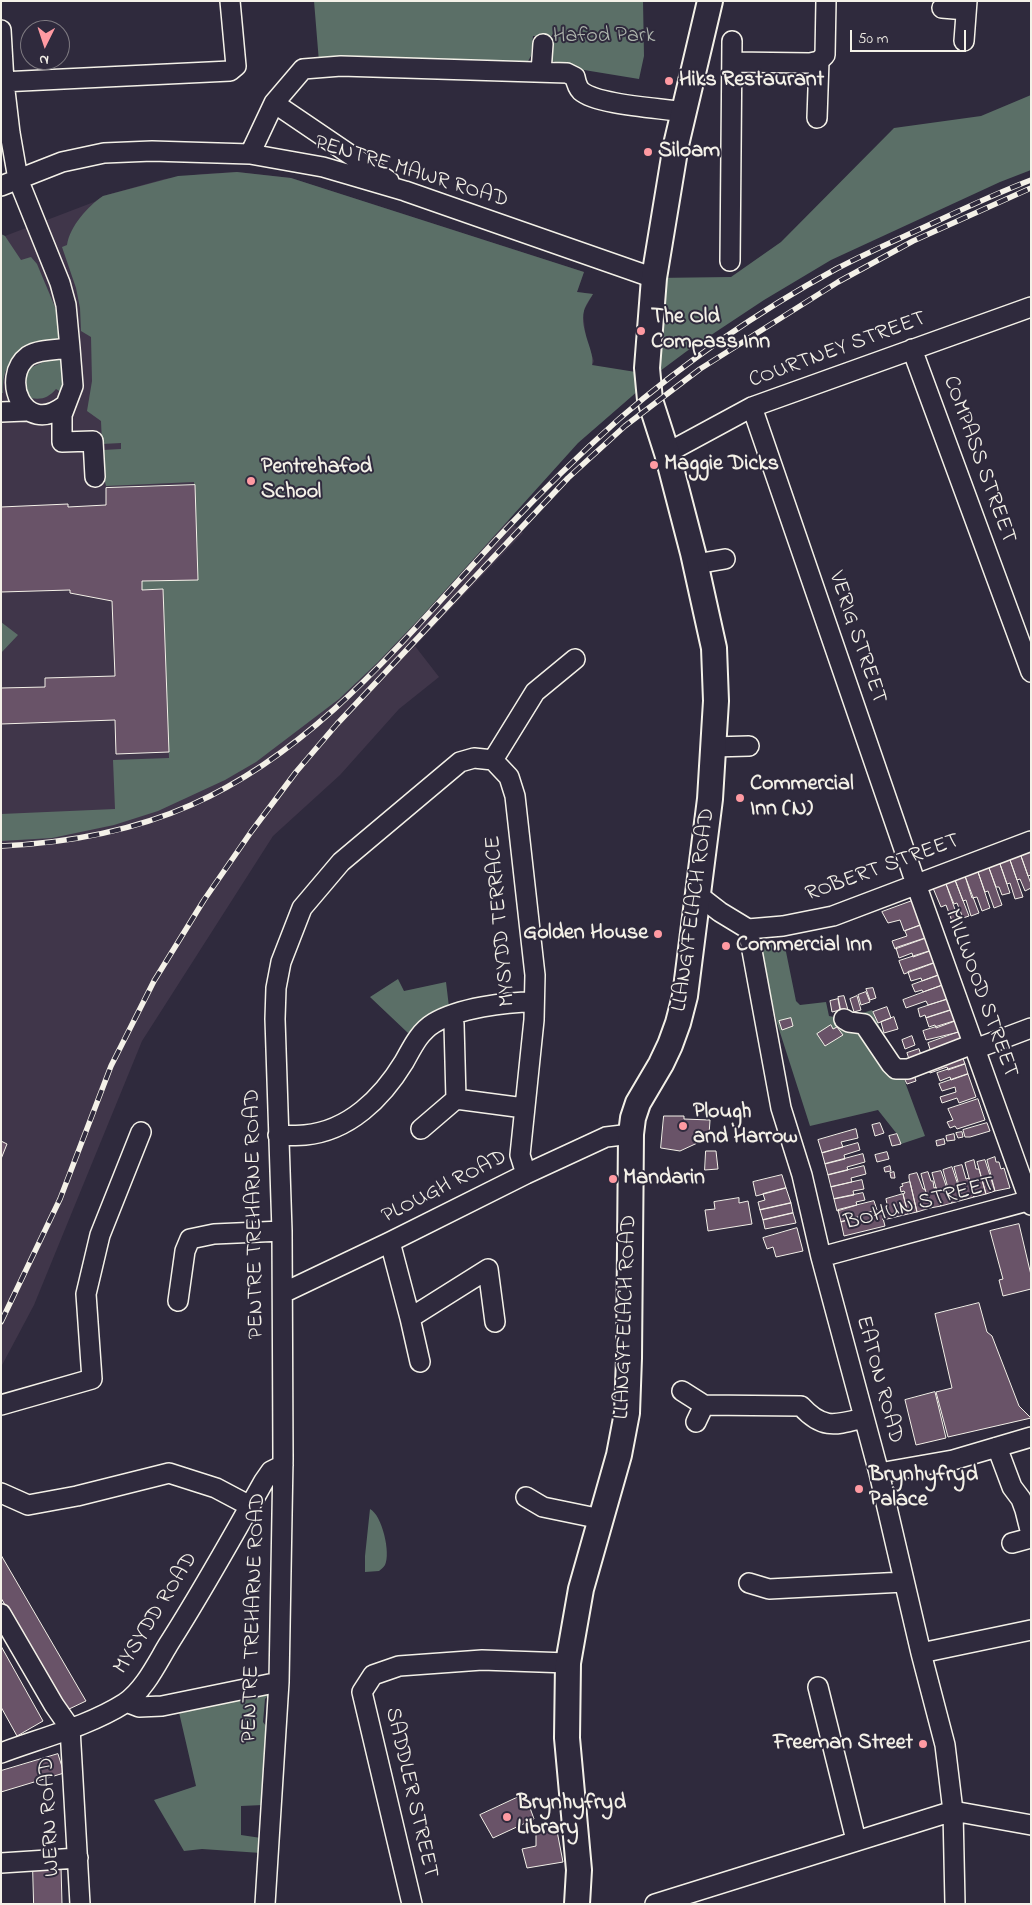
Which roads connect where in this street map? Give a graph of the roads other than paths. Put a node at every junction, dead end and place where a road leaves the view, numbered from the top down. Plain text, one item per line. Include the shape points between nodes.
1 (230, 1) edge
2 (710, 1) edge
3 (826, 1) edge
4 (966, 5) edge
5 (942, 8) dead end
6 (1, 30) edge
7 (732, 41) dead end
8 (964, 42) dead end
9 (543, 44) dead end
10 (819, 61) junction
11 (732, 62) junction
12 (541, 72) junction
13 (2, 82) edge
14 (274, 103) junction
15 (684, 112) junction
16 (817, 118) dead end
17 (250, 154) junction
18 (10, 182) edge
19 (404, 192) junction
20 (730, 261) dead end
21 (654, 278) junction
22 (1031, 307) edge
23 (70, 348) junction
24 (912, 349) junction
25 (64, 406) junction
26 (752, 407) junction
27 (26, 411) junction
28 (1, 412) edge
29 (667, 453) junction
30 (95, 477) dead end
31 (725, 559) dead end
32 (696, 564) junction
33 (575, 659) dead end
34 (1031, 672) edge
35 (713, 746) junction
36 (748, 746) dead end
37 (492, 760) junction
38 (1031, 841) edge
39 (916, 884) junction
40 (698, 895) junction
41 (748, 929) junction
42 (534, 1002) junction
43 (452, 1016) junction
44 (844, 1019) dead end
45 (1031, 1028) edge
46 (974, 1047) junction
47 (456, 1099) junction
48 (524, 1108) junction
49 (421, 1129) dead end
50 (140, 1132) dead end
51 (631, 1134) junction
52 (278, 1135) junction
53 (526, 1174) junction
54 (1030, 1202) edge
55 (282, 1231) junction
56 (390, 1242) junction
57 (821, 1257) junction
58 (283, 1292) junction
59 (178, 1301) dead end
60 (410, 1318) junction
61 (495, 1322) dead end
62 (420, 1362) dead end
63 (682, 1391) dead end
64 (2, 1405) edge
65 (864, 1418) junction
66 (1031, 1437) edge
67 (997, 1447) junction
68 (283, 1465) junction
69 (879, 1473) junction
70 (1, 1493) edge
71 (526, 1497) dead end
72 (250, 1506) junction
73 (601, 1519) junction
74 (1031, 1534) edge
75 (1031, 1538) edge
76 (1012, 1542) dead end
77 (904, 1582) junction
78 (749, 1583) dead end
79 (1, 1614) edge
80 (1031, 1630) edge
81 (921, 1653) junction
82 (568, 1663) junction
83 (280, 1682) junction
84 (818, 1687) dead end
85 (126, 1702) junction
86 (70, 1728) junction
87 (1, 1753) edge
88 (952, 1811) junction
89 (1031, 1825) edge
90 (856, 1840) junction
91 (78, 1858) junction
92 (1, 1863) edge
93 (80, 1904) edge
94 (265, 1904) edge
95 (412, 1904) edge
96 (577, 1904) edge
97 (655, 1904) edge
98 (955, 1904) edge

1 - 13 street via 236,66 230,71
2 - 15 main road, LLANGYFELACH ROAD
3 - 10 street via 825,55
4 - 5 street
4 - 8 street
6 - 13 street
7 - 11 street
9 - 12 street
10 - 11 street
10 - 16 street
11 - 20 street
12 - 14 street via 341,66 303,69
12 - 15 street via 567,73 575,77 578,87 589,96
13 - 18 street via 10,133
14 - 17 street
14 - 19 street
15 - 21 main road, LLANGYFELACH ROAD
17 - 18 street, PENTRE MAWR ROAD via 104,153 62,162
17 - 19 street, PENTRE MAWR ROAD via 323,166
18 - 23 street via 60,283 66,305
19 - 21 street, PENTRE MAWR ROAD
21 - 29 main road, LLANGYFELACH ROAD via 647,368 650,400
22 - 24 street, COURTNEY STREET
23 - 25 street via 73,386
23 - 27 street via 30,354 14,367 10,376 12,397
24 - 26 street, COURTNEY STREET
24 - 34 street, COMPASS STREET
25 - 27 street via 46,415
25 - 30 street via 62,442 93,441
26 - 29 street, COURTNEY STREET
26 - 39 street, VERIG STREET
27 - 28 street
29 - 32 main road, LLANGYFELACH ROAD
31 - 32 street
32 - 35 main road, LLANGYFELACH ROAD via 714,648 716,701
33 - 37 street via 530,686
35 - 36 street
35 - 40 main road, LLANGYFELACH ROAD
37 - 42 street, MYSYDD TERRACE via 509,777 515,796 535,975
37 - 52 street, PENTRE TREHARNE ROAD via 474,758 460,762 341,862 302,908 281,962 276,988
38 - 39 street, ROBERT STREET
39 - 41 street, ROBERT STREET via 833,916
39 - 46 street, MILLWOOD STREET
40 - 41 street
40 - 51 main road, LLANGYFELACH ROAD via 685,996 678,1023 661,1064 638,1102
41 - 57 street, EATON ROAD via 781,1108 802,1175
42 - 43 street via 488,1007
42 - 48 street, MYSYDD TERRACE
43 - 47 street
43 - 52 street via 424,1031 386,1088 356,1116 306,1135
44 - 46 street via 864,1024 896,1069 908,1069
45 - 46 street
46 - 54 street, MILLWOOD STREET
47 - 48 street
47 - 49 street
48 - 53 street, MYSYDD TERRACE via 520,1155
50 - 64 street via 100,1234 86,1294 92,1379
51 - 53 street, PLOUGH ROAD via 606,1137
51 - 73 main road, LLANGYFELACH ROAD via 627,1413
52 - 55 street, PENTRE TREHARNE ROAD
53 - 56 street, PLOUGH ROAD
54 - 57 street, BOHUN STREET
55 - 58 street, PENTRE TREHARNE ROAD
55 - 59 street via 214,1234 190,1239 185,1251
56 - 58 street, PLOUGH ROAD
56 - 60 street
57 - 65 street, EATON ROAD
58 - 68 street, PENTRE TREHARNE ROAD
60 - 61 street via 488,1269
60 - 62 street
63 - 65 street via 700,1413 801,1406 822,1423 834,1425
65 - 69 street, EATON ROAD
66 - 67 street
67 - 69 street via 953,1460
67 - 74 street via 1012,1487 1021,1499
68 - 72 street, MYSYDD ROAD via 271,1472
68 - 83 street, PENTRE TREHARNE ROAD
69 - 77 street, EATON ROAD
70 - 72 street via 28,1505 169,1473 216,1488
71 - 73 street via 543,1507
72 - 85 street, MYSYDD ROAD via 190,1612 139,1690
73 - 82 main road, LLANGYFELACH ROAD via 581,1589
75 - 76 street
77 - 78 street via 769,1589
77 - 81 street, EATON ROAD
79 - 86 street
80 - 81 street
81 - 88 street, EATON ROAD via 946,1745
82 - 95 street, SADDLER STREET via 482,1660 399,1666 373,1675 362,1692
82 - 96 main road, LLANGYFELACH ROAD via 567,1738 579,1870
83 - 85 street via 162,1706 139,1708
83 - 94 street, PENTRE TREHARNE ROAD
84 - 90 street
85 - 86 street, MYSYDD ROAD
86 - 87 street, MYSYDD ROAD
86 - 91 street, WERN ROAD
88 - 89 street
88 - 90 street
88 - 98 street, EATON ROAD
90 - 97 street
91 - 92 street
91 - 93 street, WERN ROAD

